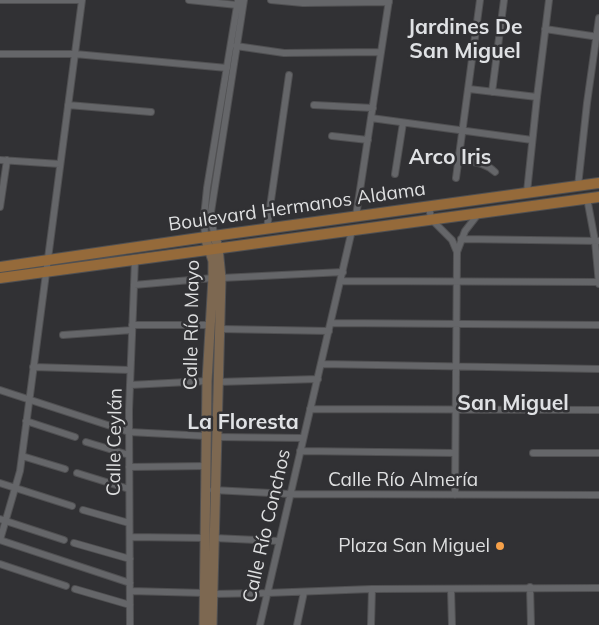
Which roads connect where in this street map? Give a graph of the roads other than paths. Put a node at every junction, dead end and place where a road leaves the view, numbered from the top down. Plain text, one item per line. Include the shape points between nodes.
1 (0, 0) edge
2 (82, 0) edge
3 (189, 0) edge
4 (244, 0) edge
5 (271, 0) edge
6 (480, 0) edge
7 (504, 0) edge
8 (545, 0) edge
9 (549, 0) edge
10 (389, 1) edge
11 (238, 3) edge
12 (599, 18) edge
13 (545, 29) junction
14 (598, 37) edge
15 (236, 46) junction
16 (381, 52) junction
17 (0, 54) edge
18 (75, 54) junction
19 (227, 68) junction
20 (288, 75) dead end
21 (469, 88) junction
22 (492, 92) junction
23 (537, 97) junction
24 (68, 105) junction
25 (314, 105) dead end
26 (373, 108) junction
27 (151, 112) dead end
28 (371, 118) junction
29 (403, 122) junction
30 (462, 131) junction
31 (332, 136) dead end
32 (368, 140) junction
33 (532, 140) junction
34 (458, 159) junction
35 (4, 160) edge
36 (60, 164) junction
37 (495, 172) dead end
38 (395, 174) dead end
39 (456, 178) dead end
40 (599, 183) edge
41 (578, 186) junction
42 (207, 188) junction
43 (214, 190) junction
44 (527, 192) junction
45 (599, 197) edge
46 (587, 198) junction
47 (429, 206) junction
48 (0, 207) edge
49 (479, 213) junction
50 (356, 216) junction
51 (431, 220) junction
52 (267, 228) junction
53 (352, 230) junction
54 (210, 237) junction
55 (461, 239) junction
56 (597, 241) edge
57 (214, 248) junction
58 (457, 252) junction
59 (49, 260) junction
60 (135, 260) junction
61 (0, 267) edge
62 (46, 272) junction
63 (343, 272) junction
64 (0, 278) edge
65 (217, 278) junction
66 (341, 281) junction
67 (456, 282) junction
68 (599, 283) edge
69 (134, 285) junction
70 (331, 323) junction
71 (210, 325) junction
72 (456, 325) junction
73 (599, 326) edge
74 (132, 328) junction
75 (220, 329) junction
76 (329, 331) junction
77 (63, 335) dead end
78 (321, 364) junction
79 (33, 367) junction
80 (455, 368) junction
81 (599, 368) edge
82 (130, 370) junction
83 (318, 379) junction
84 (212, 382) junction
85 (130, 385) junction
86 (0, 390) edge
87 (28, 400) junction
88 (310, 409) junction
89 (455, 410) junction
90 (599, 410) edge
91 (26, 421) junction
92 (129, 432) junction
93 (75, 437) dead end
94 (211, 437) junction
95 (303, 438) junction
96 (86, 442) dead end
97 (300, 452) junction
98 (455, 452) junction
99 (533, 453) dead end
100 (599, 453) edge
101 (129, 455) junction
102 (22, 456) junction
103 (206, 466) junction
104 (130, 468) junction
105 (65, 469) dead end
106 (77, 473) dead end
107 (0, 483) edge
108 (16, 488) junction
109 (129, 489) junction
110 (211, 490) junction
111 (290, 494) junction
112 (455, 495) junction
113 (599, 495) edge
114 (72, 506) dead end
115 (83, 510) dead end
116 (3, 520) edge
117 (129, 523) junction
118 (130, 537) junction
119 (210, 538) junction
120 (0, 540) edge
121 (64, 540) dead end
122 (278, 541) junction
123 (74, 543) dead end
124 (130, 559) junction
125 (0, 564) edge
126 (130, 583) junction
127 (66, 586) dead end
128 (530, 587) junction
129 (372, 588) junction
130 (599, 588) edge
131 (75, 589) dead end
132 (451, 589) junction
133 (130, 591) junction
134 (304, 592) junction
135 (208, 594) junction
136 (266, 594) junction
137 (130, 604) junction
138 (130, 625) edge
139 (204, 625) edge
140 (212, 625) edge
141 (260, 625) edge
142 (297, 625) edge
143 (371, 625) edge
144 (452, 625) edge
145 (531, 625) edge

1 - 2 street
2 - 18 street
3 - 11 street
4 - 15 street, Calle Río Mayo
5 - 10 street via 303,3
6 - 21 street
7 - 22 street
8 - 9 street
9 - 13 street
10 - 16 street
11 - 19 street, Calle Río Mayo
12 - 14 street
13 - 14 street
13 - 23 street
14 - 41 street
15 - 16 street via 284,53
15 - 43 street, Calle Río Mayo
16 - 26 street
17 - 18 street
18 - 19 street
18 - 24 street
19 - 42 street, Calle Río Mayo
20 - 52 street
21 - 22 street
21 - 30 street
22 - 23 street
23 - 33 street
24 - 27 street
24 - 36 street
25 - 26 street
26 - 28 street
28 - 29 street
28 - 32 street
29 - 30 street
29 - 38 street
30 - 33 street
30 - 34 street
31 - 32 street
32 - 50 street
33 - 44 street
34 - 37 street via 490,166
34 - 39 street
35 - 36 street
35 - 48 street
36 - 59 street
40 - 41 main road, Boulevard Hermanos Aldama
41 - 44 main road, Boulevard Hermanos Aldama
42 - 43 street
42 - 54 street, Calle Río Mayo via 204,217
43 - 54 street, Calle Río Mayo
44 - 47 main road, Boulevard Hermanos Aldama
45 - 46 main road, Boulevard Hermanos Aldama
46 - 49 main road, Boulevard Hermanos Aldama
46 - 56 street
47 - 50 main road, Boulevard Hermanos Aldama
47 - 51 street
49 - 51 main road, Boulevard Hermanos Aldama
49 - 55 street
50 - 52 main road, Boulevard Hermanos Aldama
51 - 53 main road, Boulevard Hermanos Aldama
51 - 58 street via 452,240
52 - 54 main road, Boulevard Hermanos Aldama
53 - 57 main road, Boulevard Hermanos Aldama
53 - 63 street, Calle Río Conchos
54 - 57 street, Calle Río Mayo
54 - 59 main road, Boulevard Hermanos Aldama
55 - 56 street
55 - 58 street
56 - 68 street
57 - 60 main road, Boulevard Hermanos Aldama
57 - 65 street, Calle Río Mayo
58 - 67 street
59 - 61 main road, Boulevard Hermanos Aldama
59 - 62 street
60 - 62 main road, Boulevard Hermanos Aldama
60 - 69 street, Calle Ceylán
62 - 64 main road, Boulevard Hermanos Aldama
62 - 79 street
63 - 65 street
63 - 66 street, Calle Río Conchos
65 - 69 street
65 - 71 street, Calle Río Mayo
65 - 75 street, Calle Río Mayo
66 - 67 street
66 - 70 street, Calle Río Conchos
67 - 68 street
67 - 72 street
69 - 74 street, Calle Ceylán
70 - 72 street
70 - 76 street, Calle Río Conchos
71 - 74 street
71 - 84 street, Calle Río Mayo
72 - 73 street
72 - 80 street
74 - 77 street
74 - 82 street, Calle Ceylán
75 - 76 street
75 - 84 street, Calle Río Mayo
76 - 78 street, Calle Río Conchos
78 - 80 street
78 - 83 street, Calle Río Conchos
79 - 82 street
79 - 87 street
80 - 81 street
80 - 89 street
82 - 85 street, Calle Ceylán
83 - 84 street
83 - 88 street, Calle Río Conchos
84 - 85 street
84 - 94 street, Calle Río Mayo
85 - 92 street, Calle Ceylán
86 - 87 street
87 - 91 street
87 - 92 street
88 - 89 street
88 - 95 street, Calle Río Conchos
89 - 90 street
89 - 98 street
91 - 93 street
91 - 102 street
92 - 94 street
92 - 101 street, Calle Ceylán
94 - 95 street
94 - 103 street, Calle Río Mayo
94 - 110 street, Calle Río Mayo
95 - 97 street, Calle Río Conchos
96 - 101 street
97 - 98 street
97 - 111 street, Calle Río Conchos
98 - 112 street
99 - 100 street
101 - 104 street, Calle Ceylán
102 - 105 street
102 - 108 street
103 - 104 street
103 - 110 street, Calle Río Mayo
104 - 109 street, Calle Ceylán
106 - 109 street
107 - 108 street
108 - 114 street
108 - 116 street
109 - 117 street, Calle Ceylán
110 - 111 street, Calle Río Almería
110 - 119 street, Calle Río Mayo
111 - 112 street, Calle Río Almería
111 - 122 street, Calle Río Conchos
112 - 113 street, Calle Río Almería
115 - 117 street
116 - 120 street
116 - 121 street
117 - 118 street, Calle Ceylán
118 - 119 street
118 - 124 street, Calle Ceylán
119 - 122 street
119 - 135 street, Calle Río Mayo
120 - 126 street
122 - 136 street, Calle Río Conchos
123 - 124 street
124 - 126 street, Calle Ceylán
125 - 127 street
126 - 133 street, Calle Ceylán
128 - 130 street
128 - 132 street
128 - 145 street
129 - 132 street
129 - 134 street
129 - 143 street
131 - 137 street
132 - 144 street
133 - 135 street
133 - 137 street, Calle Ceylán
134 - 136 street
134 - 142 street
135 - 136 street
135 - 139 street, Calle Río Mayo
135 - 140 street, Calle Río Mayo
136 - 141 street, Calle Río Conchos
137 - 138 street, Calle Ceylán

